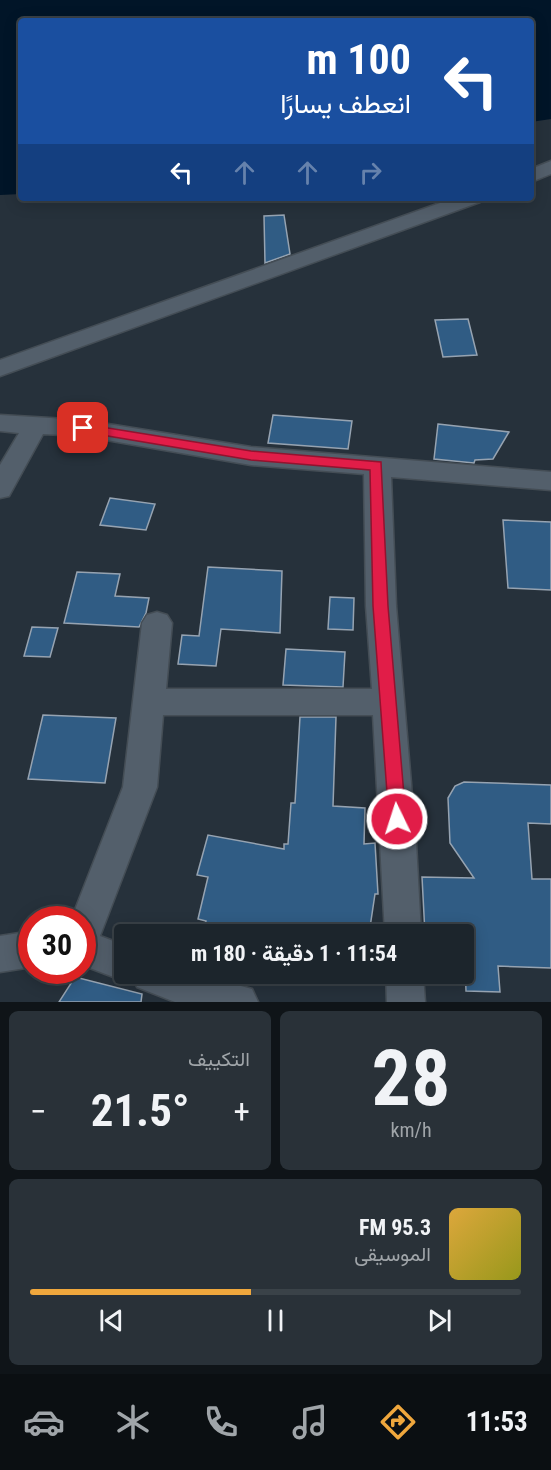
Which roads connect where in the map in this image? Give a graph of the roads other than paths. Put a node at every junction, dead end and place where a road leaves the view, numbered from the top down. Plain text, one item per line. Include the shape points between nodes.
1 (551, 167) edge
2 (534, 175) edge
3 (465, 201) edge
4 (0, 368) edge
5 (0, 423) edge
6 (36, 424) junction
7 (377, 466) junction
8 (551, 481) edge
9 (0, 489) edge
10 (157, 623) dead end
11 (149, 702) junction
12 (389, 702) junction
13 (94, 906) edge
14 (402, 924) edge
15 (18, 951) edge
16 (96, 952) edge
17 (0, 954) edge
18 (114, 959) edge
19 (176, 984) edge
20 (405, 984) edge
21 (218, 1000) edge
22 (406, 1002) edge

1 - 2 street
3 - 4 street
5 - 6 street
6 - 7 street via 251,456
6 - 9 street
7 - 8 street
7 - 12 street via 381,606
10 - 11 street
11 - 12 street
11 - 13 street via 140,787
12 - 14 street
15 - 17 street
16 - 18 street
19 - 21 street
20 - 22 street

